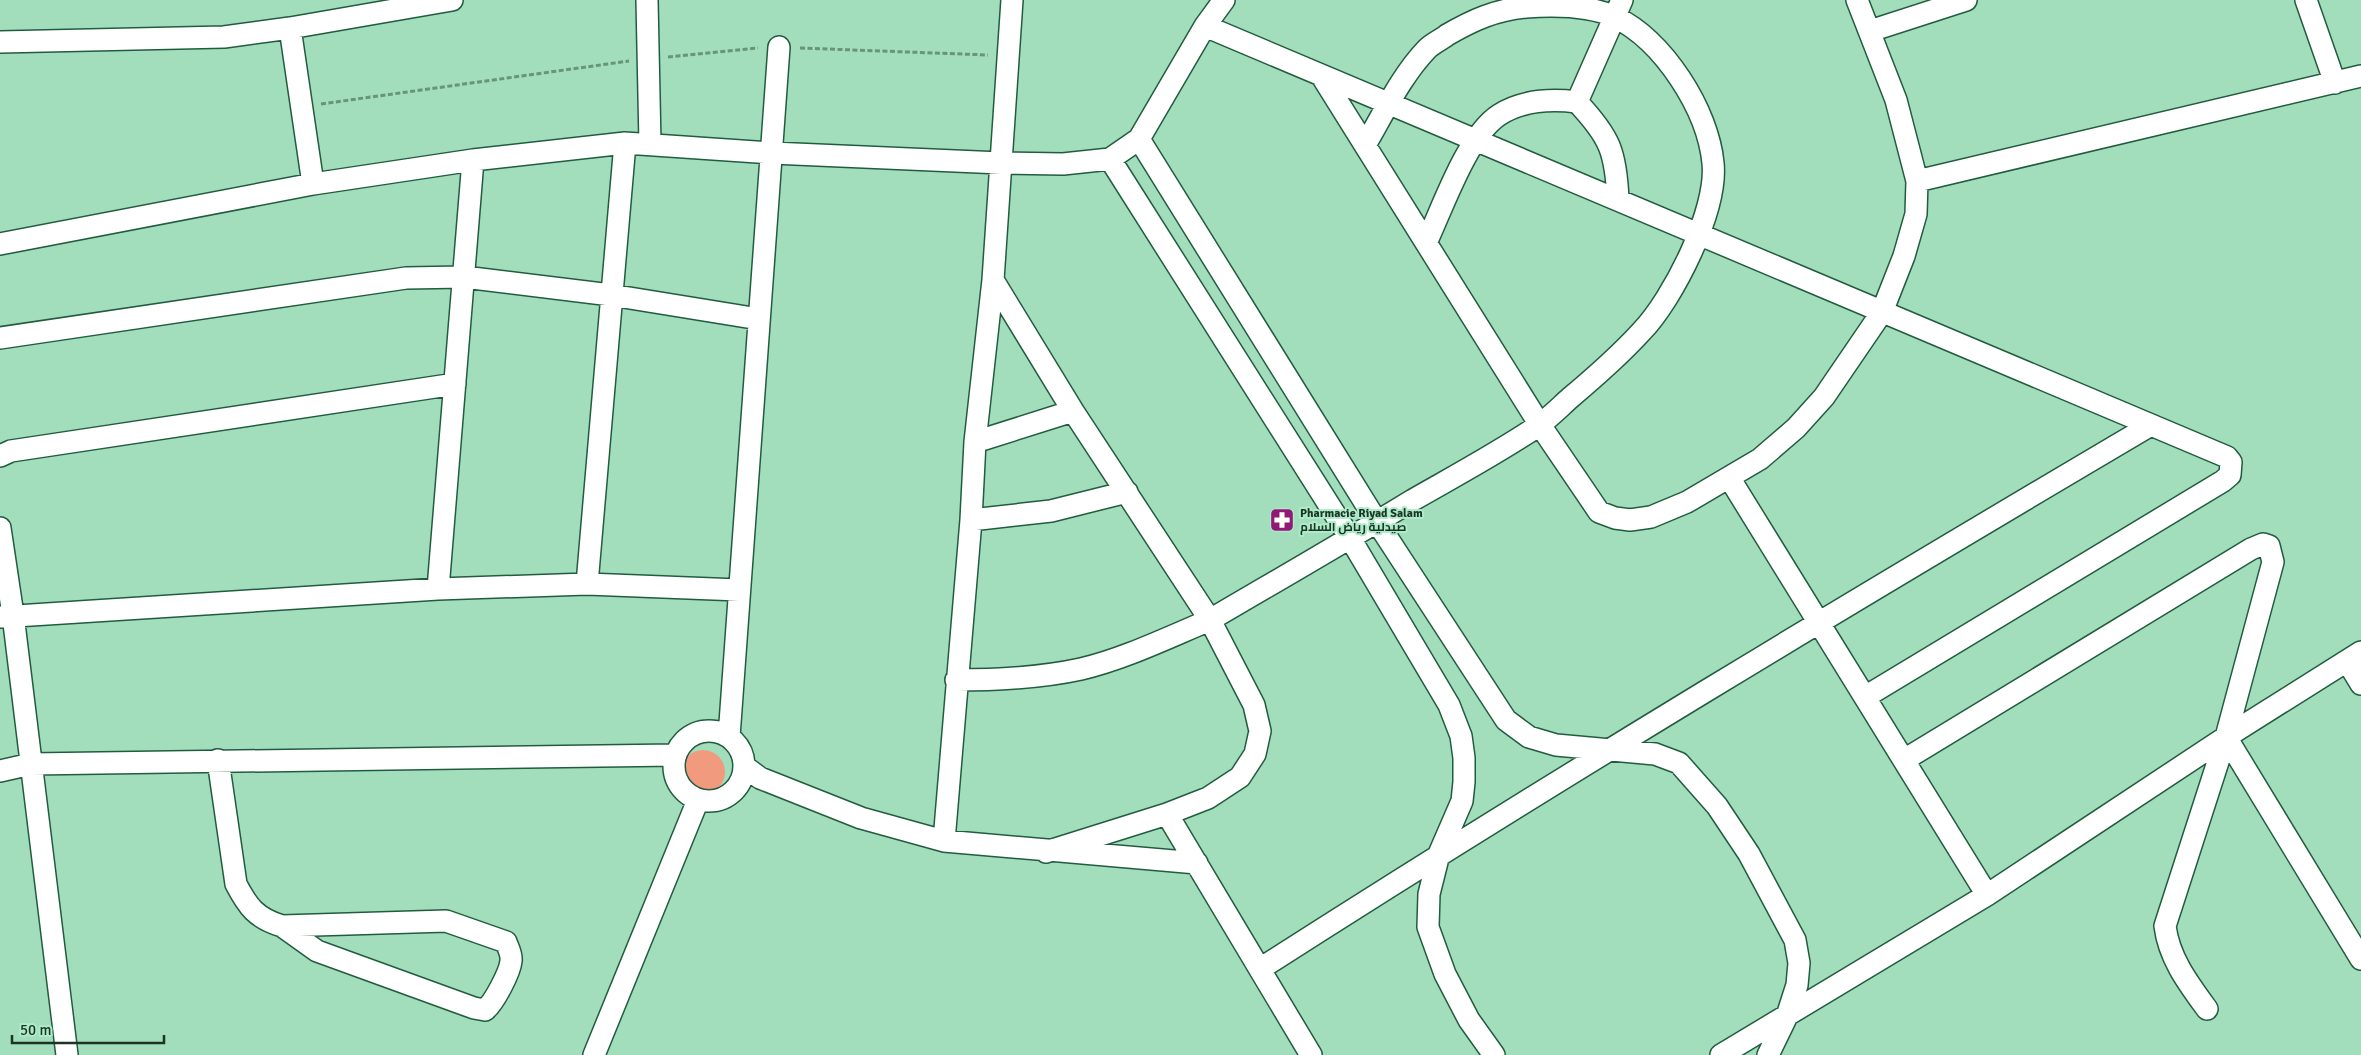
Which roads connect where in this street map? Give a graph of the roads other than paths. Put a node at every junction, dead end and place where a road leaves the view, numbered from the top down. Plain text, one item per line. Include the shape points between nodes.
1 (452, 0) edge
2 (647, 0) edge
3 (1012, 0) edge
4 (1224, 0) edge
5 (1857, 0) edge
6 (1966, 0) edge
7 (2306, 0) edge
8 (395, 4) edge
9 (1618, 8) edge
10 (1205, 26) junction
11 (290, 28) junction
12 (1870, 31) junction
13 (0, 42) edge
14 (780, 47) dead end
15 (1321, 75) junction
16 (2361, 76) edge
17 (2335, 83) junction
18 (1577, 102) junction
19 (1390, 104) junction
20 (1139, 139) junction
21 (1474, 140) junction
22 (625, 143) junction
23 (650, 144) junction
24 (1365, 145) junction
25 (772, 153) junction
26 (1110, 159) junction
27 (473, 160) junction
28 (1001, 163) junction
29 (1917, 181) junction
30 (313, 184) junction
31 (1618, 200) junction
32 (1700, 235) junction
33 (1426, 243) junction
34 (0, 244) edge
35 (464, 277) junction
36 (993, 280) junction
37 (611, 295) junction
38 (1882, 312) junction
39 (759, 319) junction
40 (0, 338) edge
41 (455, 384) junction
42 (1073, 411) junction
43 (1540, 424) junction
44 (2151, 425) junction
45 (975, 442) junction
46 (4, 451) edge
47 (1730, 479) junction
48 (1126, 492) junction
49 (971, 520) junction
50 (1377, 522) junction
51 (0, 528) edge
52 (1350, 538) junction
53 (586, 584) junction
54 (438, 589) junction
55 (740, 590) junction
56 (7, 616) edge
57 (1210, 620) junction
58 (1818, 621) junction
59 (2354, 656) edge
60 (956, 680) junction
61 (2361, 684) edge
62 (1865, 697) junction
63 (729, 737) junction
64 (2226, 737) junction
65 (1608, 750) junction
66 (675, 754) junction
67 (218, 760) junction
68 (1904, 760) junction
69 (31, 764) junction
70 (744, 766) junction
71 (0, 771) edge
72 (698, 800) junction
73 (1167, 814) junction
74 (944, 841) junction
75 (1046, 852) junction
76 (1439, 854) junction
77 (1196, 863) junction
78 (1987, 895) junction
79 (282, 926) junction
80 (2361, 959) edge
81 (1260, 970) junction
82 (2207, 1009) dead end
83 (1787, 1016) junction
84 (67, 1055) edge
85 (594, 1055) edge
86 (1311, 1055) edge
87 (1494, 1055) edge
88 (1721, 1055) edge
89 (1768, 1055) edge

1 - 8 street
2 - 23 street
3 - 28 street
4 - 10 street
5 - 12 street
6 - 12 street
7 - 17 street
8 - 11 street
9 - 18 street
9 - 19 street via 1591,10 1550,5 1500,10 1472,20 1429,46 1407,73
9 - 32 street via 1673,68 1700,116 1713,163 1713,180
10 - 15 street
10 - 20 street
11 - 13 street via 224,37
11 - 30 street
12 - 29 street via 1896,100
14 - 25 street
15 - 19 street
15 - 24 street
16 - 17 street
17 - 29 street
18 - 21 street via 1551,100 1514,108 1499,115
18 - 31 street via 1606,136 1616,171
19 - 21 street
19 - 24 street
20 - 26 street
20 - 50 street
21 - 31 street
21 - 33 street
22 - 23 street
22 - 27 street
22 - 37 street
23 - 25 street
24 - 33 street
25 - 28 street
25 - 39 street
26 - 28 street via 1063,164
26 - 52 street
27 - 30 street
27 - 35 street
28 - 36 street
29 - 38 street via 1916,214
30 - 34 street
31 - 32 street
32 - 38 street
32 - 43 street via 1660,307 1641,332
33 - 43 street
35 - 37 street
35 - 40 street via 406,278
35 - 41 street
36 - 42 street
36 - 45 street
37 - 39 street
37 - 53 street
38 - 44 street
38 - 47 street via 1824,398 1781,441
39 - 55 street
41 - 46 street
41 - 54 street
42 - 45 street
42 - 48 street
43 - 47 street via 1599,512 1615,518 1651,517
43 - 50 street
44 - 58 street
44 - 62 street via 2227,458 2232,465 2230,475
45 - 49 street
47 - 58 street
48 - 49 street via 1051,510
48 - 57 street
49 - 60 street
50 - 52 street
50 - 65 street via 1506,720 1538,740
51 - 56 street
52 - 57 street
52 - 76 street via 1449,705 1461,736 1464,758 1462,801
53 - 54 street
53 - 55 street
54 - 56 street
55 - 63 street
56 - 69 street
57 - 60 street via 1082,669 1004,680
57 - 73 street via 1254,705 1260,731 1254,754 1240,777 1208,798
58 - 62 street
58 - 65 street
59 - 61 street
59 - 64 street
60 - 74 street
62 - 68 street
63 - 66 street via 708,731 698,733 688,738
63 - 70 street via 740,750
64 - 68 street via 2273,562 2266,544 2251,549
64 - 78 street
64 - 80 street
64 - 82 street via 2165,926 2172,954 2184,978
65 - 76 street
65 - 83 street via 1655,754 1679,763 1716,806 1749,854 1795,940 1797,984
66 - 67 street
66 - 72 street via 675,777 684,791
67 - 69 street
67 - 79 street via 236,884 255,913
68 - 78 street
69 - 71 street
69 - 84 street
70 - 72 street via 742,779 735,790 711,802
70 - 74 street via 760,778 861,818
72 - 85 street
73 - 75 street
73 - 77 street
74 - 75 street
75 - 77 street
76 - 81 street
76 - 87 street via 1429,894 1428,927 1445,974 1469,1020
77 - 81 street
78 - 83 street
79 - 79 street via 317,951 485,1010 492,1004 511,961 506,942 446,921
81 - 86 street
83 - 88 street
83 - 89 street

